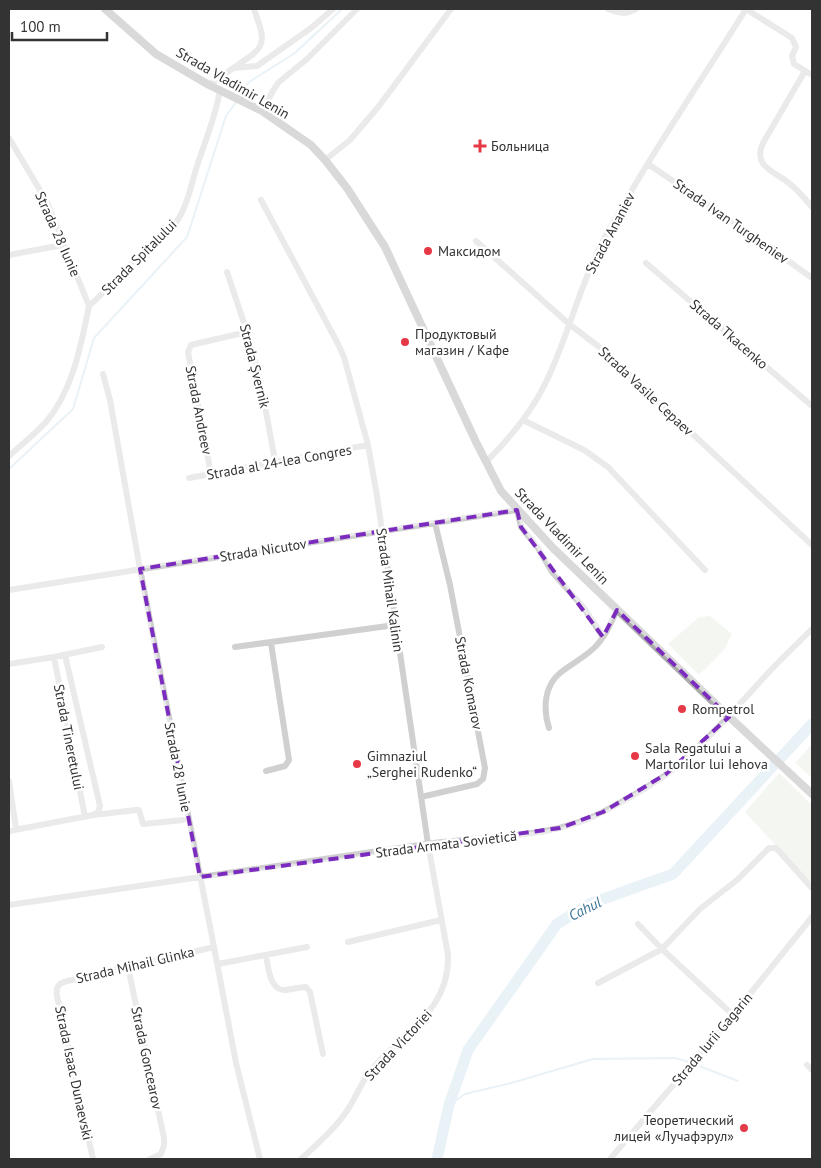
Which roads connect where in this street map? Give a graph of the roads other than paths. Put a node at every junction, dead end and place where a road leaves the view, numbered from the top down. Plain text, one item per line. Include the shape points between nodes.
1 (105, 9) edge
2 (254, 9) edge
3 (333, 9) edge
4 (357, 9) edge
5 (451, 9) edge
6 (608, 9) edge
7 (746, 9) edge
8 (633, 10) edge
9 (259, 50) junction
10 (269, 58) junction
11 (234, 68) junction
12 (805, 71) junction
13 (812, 75) edge
14 (209, 84) junction
15 (222, 91) junction
16 (260, 110) junction
17 (9, 138) edge
18 (325, 160) junction
19 (648, 164) junction
20 (261, 200) dead end
21 (812, 207) edge
22 (476, 241) dead end
23 (63, 245) junction
24 (9, 255) edge
25 (646, 263) dead end
26 (227, 272) dead end
27 (812, 278) edge
28 (89, 306) junction
29 (569, 324) junction
30 (247, 332) junction
31 (102, 374) dead end
32 (812, 406) edge
33 (523, 420) junction
34 (368, 445) junction
35 (9, 456) edge
36 (275, 462) junction
37 (486, 462) junction
38 (212, 474) junction
39 (190, 478) dead end
40 (517, 510) junction
41 (435, 523) junction
42 (382, 532) junction
43 (812, 545) edge
44 (140, 569) junction
45 (705, 570) dead end
46 (9, 590) edge
47 (618, 610) junction
48 (395, 625) junction
49 (812, 629) edge
50 (603, 636) junction
51 (271, 643) junction
52 (102, 647) dead end
53 (235, 647) dead end
54 (65, 655) junction
55 (54, 658) junction
56 (9, 664) edge
57 (729, 717) junction
58 (549, 728) dead end
59 (266, 771) dead end
60 (9, 781) edge
61 (812, 794) edge
62 (421, 797) junction
63 (92, 815) junction
64 (85, 817) junction
65 (183, 820) dead end
66 (12, 830) edge
67 (428, 844) junction
68 (200, 877) junction
69 (812, 888) edge
70 (9, 905) edge
71 (812, 917) edge
72 (441, 920) junction
73 (638, 924) dead end
74 (348, 942) dead end
75 (214, 947) junction
76 (307, 947) dead end
77 (662, 949) junction
78 (266, 955) junction
79 (218, 964) junction
80 (128, 967) junction
81 (598, 983) dead end
82 (57, 986) joint
83 (438, 1000) joint
84 (733, 1015) junction
85 (323, 1054) dead end
86 (93, 1159) edge
87 (150, 1159) edge
88 (260, 1159) edge
89 (301, 1159) edge
90 (610, 1159) edge

1 - 14 main road, Strada Vladimir Lenin via 156,54
2 - 9 street via 263,37
3 - 10 street
4 - 16 street via 274,89
5 - 18 street via 379,106 350,140
6 - 8 street via 618,13
7 - 12 street via 792,38 796,47 792,60
7 - 19 street, Strada Ananiev
9 - 10 street
9 - 11 street
10 - 11 street via 256,66
11 - 14 street
12 - 13 street
12 - 21 street via 759,154 766,168 790,184
14 - 15 main road, Strada Vladimir Lenin
15 - 16 main road, Strada Vladimir Lenin
15 - 28 street, Strada Spitalului via 178,220
16 - 18 main road, Strada Vladimir Lenin via 310,145
17 - 23 street, Strada 28 Iunie via 47,202
18 - 37 main road, Strada Vladimir Lenin via 384,247
19 - 27 street, Strada Ivan Turgheniev
19 - 29 street, Strada Ananiev via 600,248
20 - 34 street, Strada Mihail Kalinin via 340,350
22 - 29 street, Strada Vasile Cepaev
23 - 24 street
23 - 28 street, Strada 28 Iunie
25 - 32 street, Strada Tkacenko
26 - 30 street, Strada Șvernik
28 - 35 street via 73,372 61,399 46,422
29 - 33 street, Strada Ananiev via 545,386
29 - 43 street, Strada Vasile Cepaev via 598,346
30 - 36 street, Strada Șvernik via 260,379
30 - 38 street, Strada Andreev via 191,345 188,352
31 - 44 street, Strada 28 Iunie via 110,400
33 - 37 street, Strada Ananiev
33 - 45 street via 584,450 608,467
34 - 36 street, Strada al 24-lea Congres
34 - 42 street, Strada Mihail Kalinin
36 - 38 street, Strada al 24-lea Congres
37 - 40 main road, Strada Vladimir Lenin via 501,491
38 - 39 street, Strada al 24-lea Congres
40 - 41 street, Strada Nicutov
40 - 47 main road, Strada Vladimir Lenin
40 - 50 street via 521,527
41 - 42 street, Strada Nicutov
41 - 62 street, Strada Komarov via 485,768 484,779 477,784
42 - 44 street, Strada Nicutov
42 - 48 street, Strada Mihail Kalinin
44 - 46 street, Strada Nicutov
44 - 68 street, Strada 28 Iunie
47 - 50 street
47 - 57 main road, Strada Vladimir Lenin
48 - 51 street
48 - 62 street, Strada Mihail Kalinin
49 - 57 street, Strada Armata Sovietică
50 - 58 street via 588,654 554,679 545,707
51 - 53 street
51 - 59 street via 289,760 285,766
52 - 54 street
54 - 55 street
54 - 63 street, Strada Tineretului via 100,806
55 - 56 street
55 - 64 street, Strada Tineretului
57 - 61 main road, Strada Vladimir Lenin
57 - 67 street, Strada Armata Sovietică via 666,774 584,821 530,834
60 - 66 street
62 - 67 street, Strada Mihail Kalinin
63 - 64 street
63 - 65 street via 139,810 142,824
64 - 66 street
67 - 68 street, Strada Armata Sovietică
67 - 72 street, Strada Mihail Kalinin
68 - 70 street, Strada Armata Sovietică
68 - 75 street, Strada 28 Iunie
69 - 77 street via 776,848 769,848 738,880 700,909
71 - 84 street, Strada Iurii Gagarin
72 - 74 street
72 - 83 street, Strada Mihail Kalinin via 448,968
73 - 77 street
75 - 79 street, Strada 28 Iunie
75 - 80 street, Strada Mihail Glinka
76 - 78 street
77 - 81 street
77 - 84 street
78 - 79 street
78 - 85 street via 278,989 306,987 310,992
79 - 88 street, Strada 28 Iunie via 236,1063
80 - 82 street, Strada Mihail Glinka
80 - 87 street, Strada Goncearov via 164,1138 161,1154
82 - 86 street, Strada Isaac Dunaevski
83 - 89 street, Strada Victoriei via 372,1070 344,1116
84 - 90 street, Strada Iurii Gagarin

